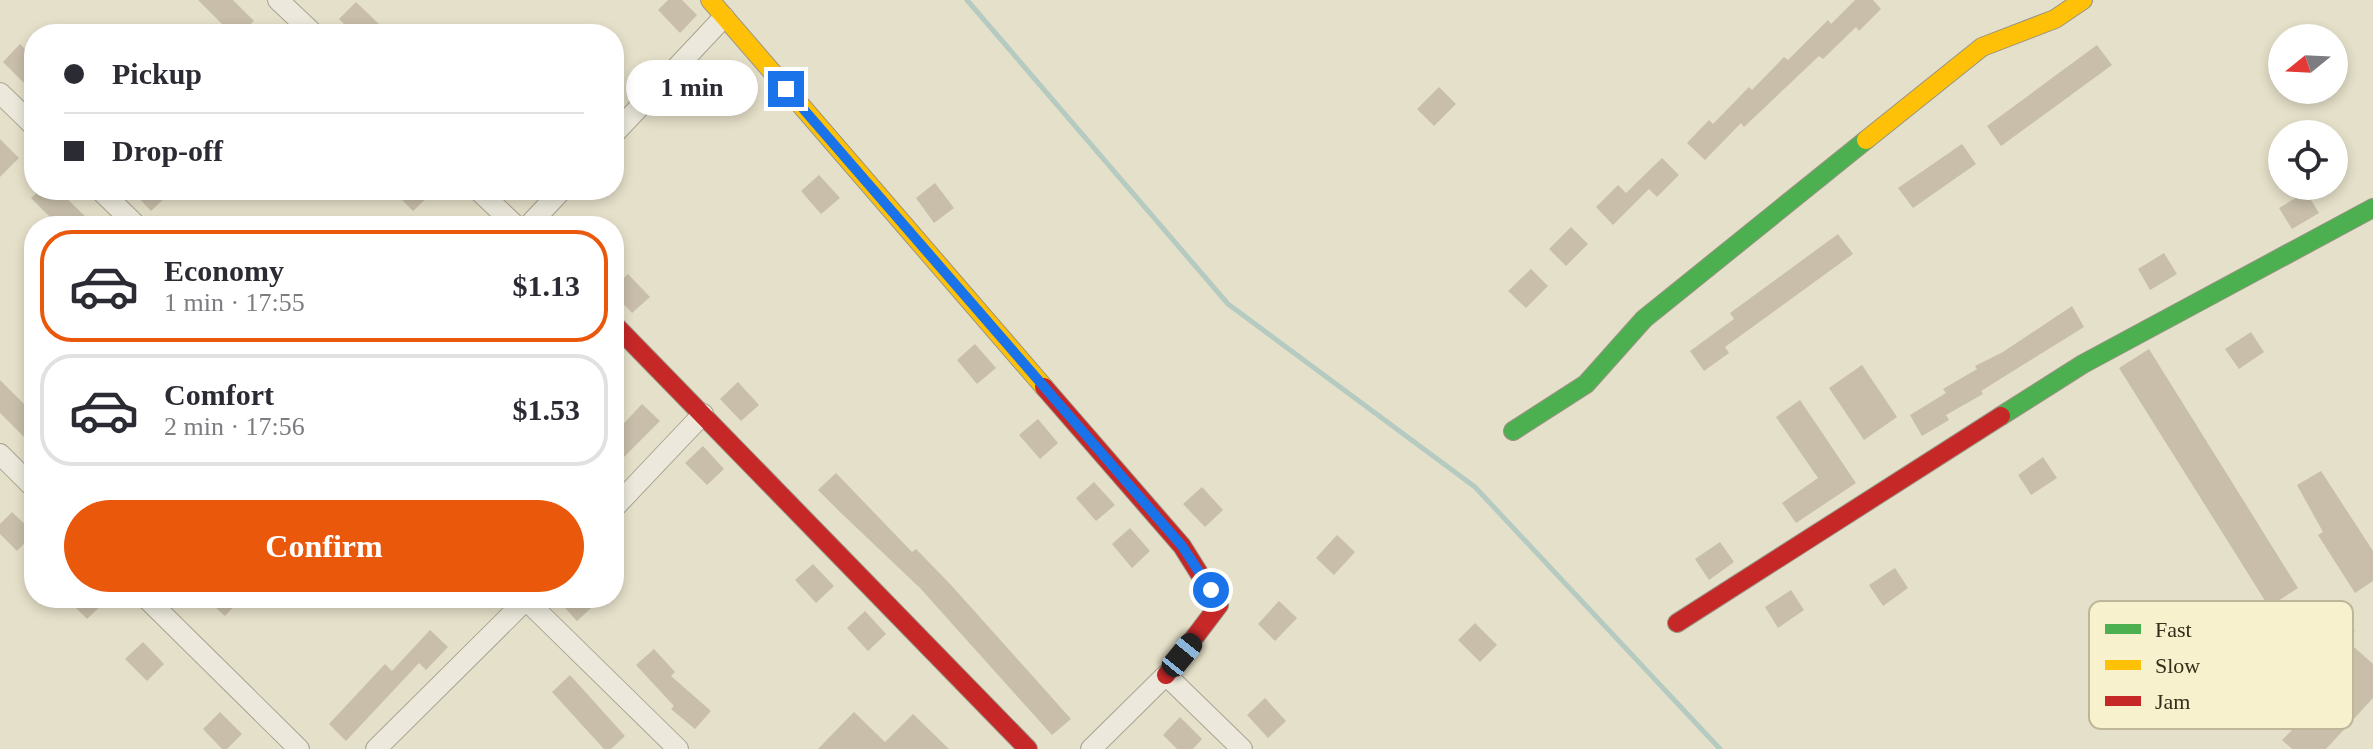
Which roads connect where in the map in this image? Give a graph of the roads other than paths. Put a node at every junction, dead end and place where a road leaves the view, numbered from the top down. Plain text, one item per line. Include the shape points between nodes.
1 (278, 0) edge
2 (710, 0) edge
3 (2083, 0) edge
4 (724, 17) junction
5 (303, 24) edge
6 (0, 93) edge
7 (24, 116) edge
8 (624, 123) edge
9 (110, 200) edge
10 (489, 200) edge
11 (553, 200) edge
12 (2373, 208) edge
13 (127, 216) edge
14 (505, 216) edge
15 (537, 216) edge
16 (624, 334) edge
17 (703, 414) junction
18 (1513, 431) dead end
19 (0, 454) edge
20 (24, 478) edge
21 (624, 497) edge
22 (162, 608) edge
23 (518, 608) edge
24 (536, 608) edge
25 (1677, 623) dead end
26 (1166, 675) junction
27 (299, 749) edge
28 (376, 749) edge
29 (678, 749) edge
30 (1028, 749) edge
31 (1091, 749) edge
32 (1242, 749) edge

1 - 5 street
2 - 4 street
3 - 18 street via 2055,19 1982,47 1644,319 1613,361 1558,408
4 - 8 street
4 - 26 street via 1203,575 1219,605
6 - 7 street
9 - 13 street
10 - 14 street
11 - 15 street
12 - 25 street via 2083,364
16 - 17 street
17 - 21 street
17 - 30 street
19 - 20 street
22 - 27 street
23 - 28 street
24 - 29 street
26 - 31 street
26 - 32 street

